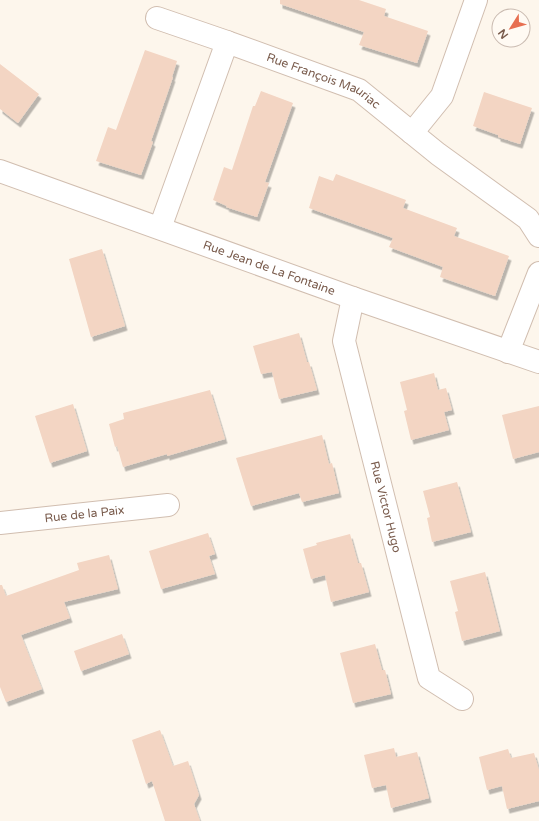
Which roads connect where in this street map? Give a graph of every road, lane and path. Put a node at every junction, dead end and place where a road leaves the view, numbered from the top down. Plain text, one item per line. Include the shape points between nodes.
1 (476, 0) edge
2 (157, 18) dead end
3 (227, 42) junction
4 (412, 132) junction
5 (0, 171) edge
6 (160, 228) junction
7 (539, 236) edge
8 (539, 273) edge
9 (353, 298) junction
10 (508, 352) junction
11 (539, 362) edge
12 (168, 505) dead end
13 (0, 523) edge
14 (462, 699) dead end

1 - 4 street via 442,96
2 - 3 street, Rue François Mauriac
3 - 4 street, Rue François Mauriac via 359,90
3 - 6 street
4 - 7 street, Rue François Mauriac via 528,219
5 - 6 street, Rue Jean de La Fontaine
6 - 9 street, Rue Jean de La Fontaine
8 - 10 street
9 - 10 street, Rue Jean de La Fontaine
9 - 14 street, Rue Victor Hugo via 344,341 429,678
10 - 11 street, Rue Jean de La Fontaine
12 - 13 street, Rue de la Paix

